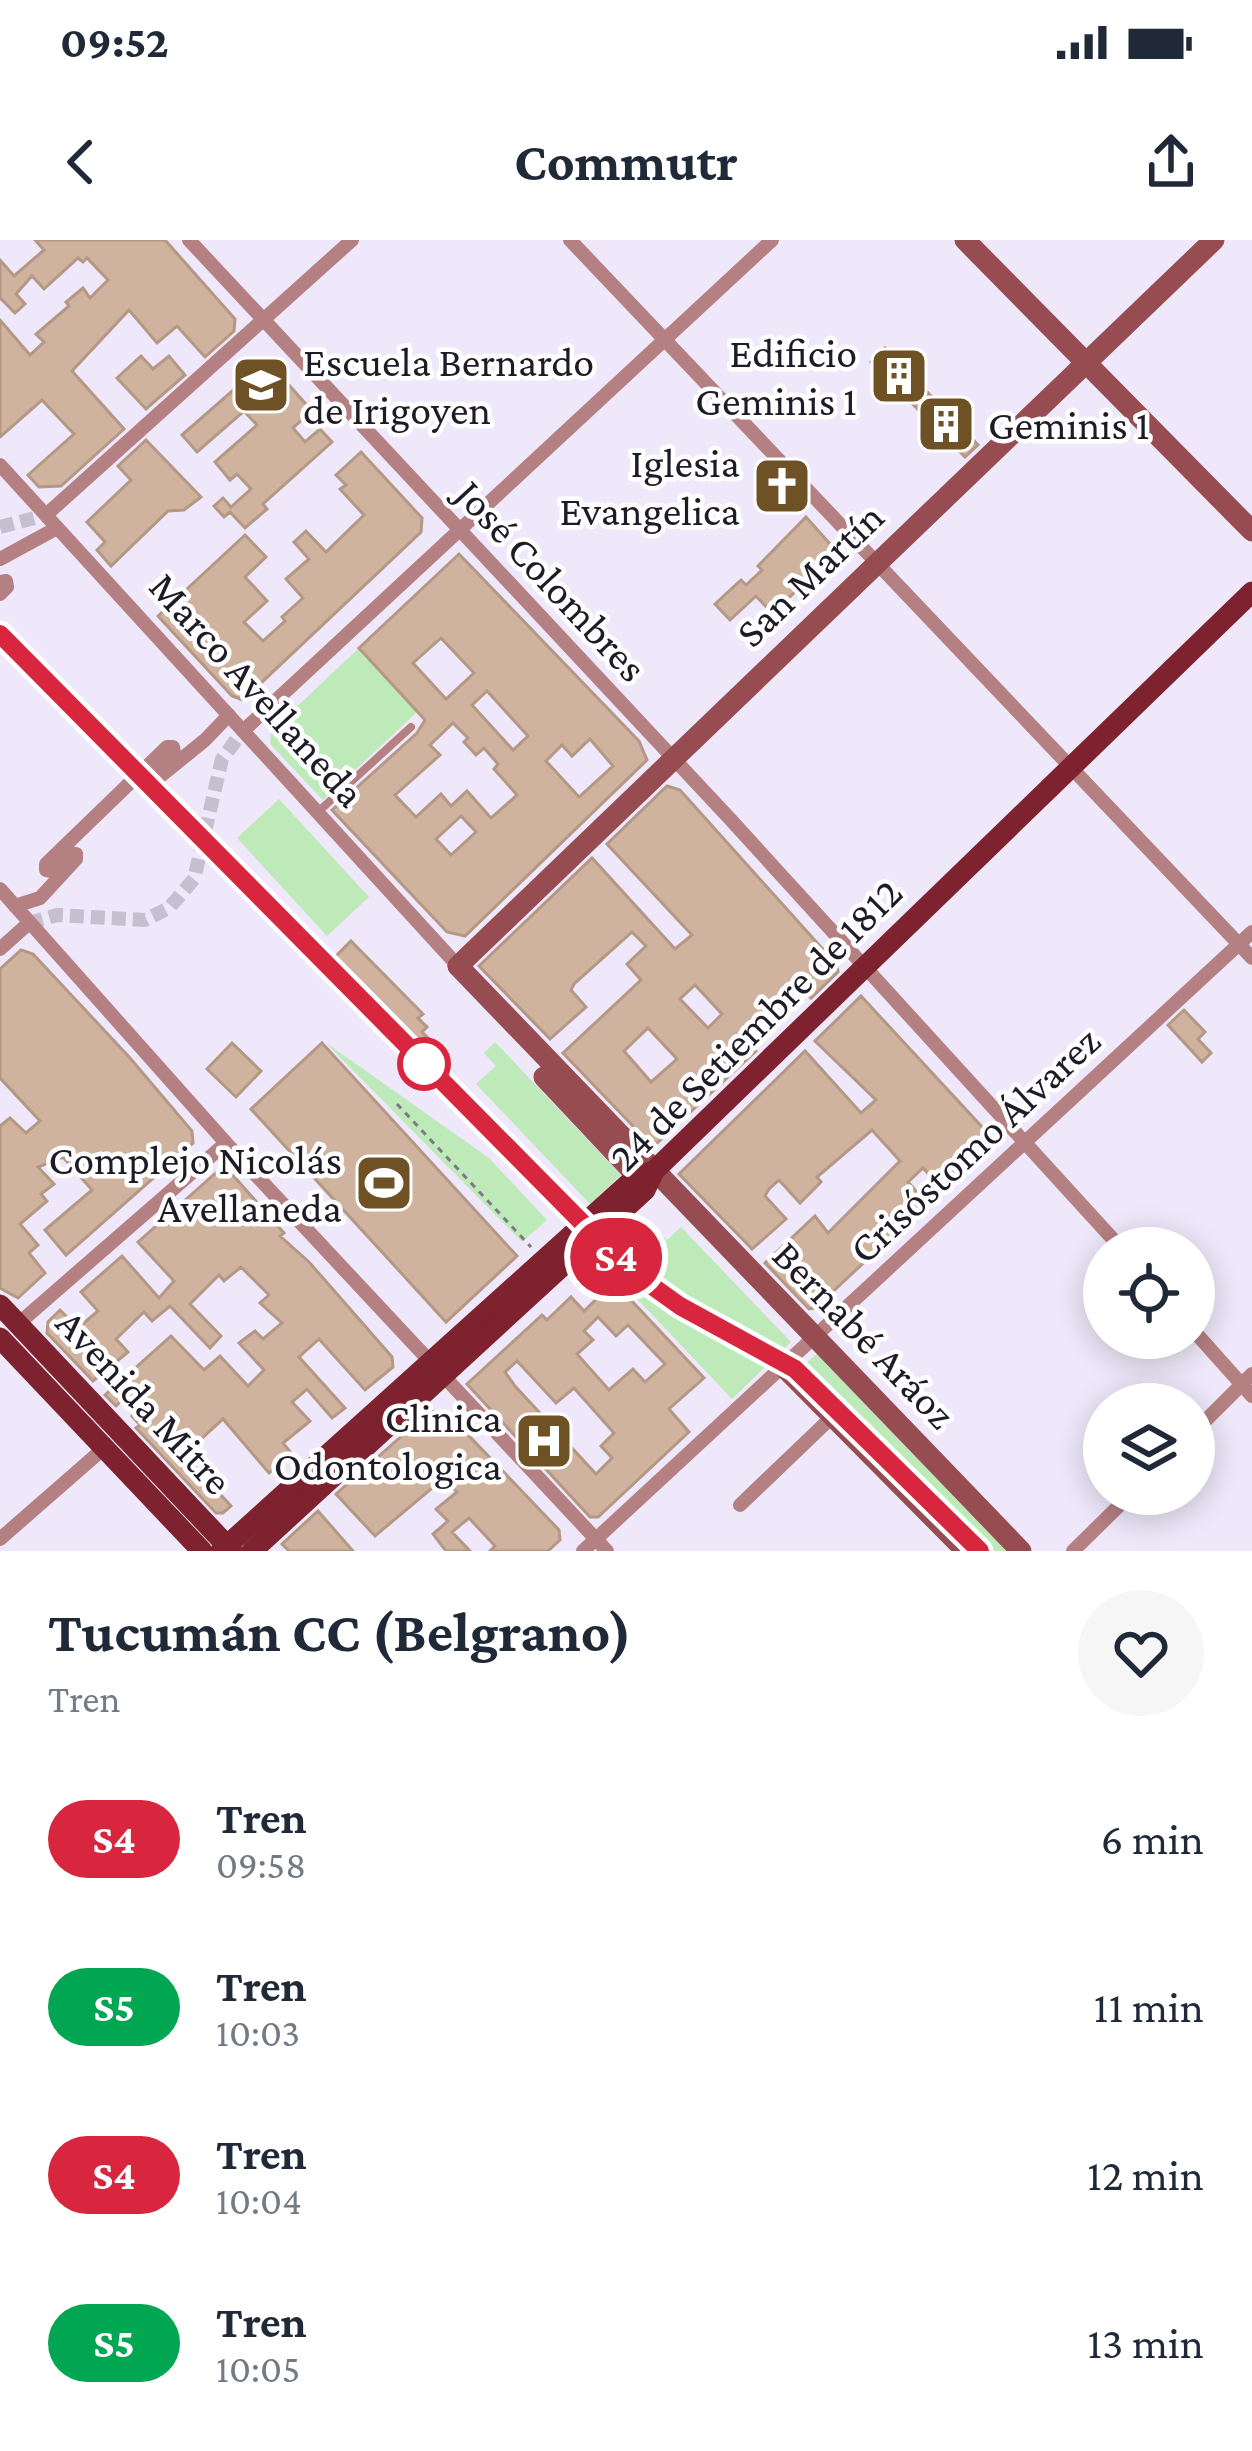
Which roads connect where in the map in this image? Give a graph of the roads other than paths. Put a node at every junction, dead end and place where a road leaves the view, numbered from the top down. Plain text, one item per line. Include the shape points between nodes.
1 (189, 240) edge
2 (352, 240) edge
3 (570, 240) edge
4 (772, 240) edge
5 (965, 240) edge
6 (1214, 240) edge
7 (262, 322) junction
8 (662, 340) junction
9 (1085, 362) junction
10 (0, 465) edge
11 (46, 515) junction
12 (57, 528) junction
13 (458, 528) junction
14 (1252, 532) edge
15 (0, 559) edge
16 (879, 561) junction
17 (0, 582) edge
18 (1252, 592) edge
19 (0, 594) edge
20 (229, 715) junction
21 (411, 727) dead end
22 (243, 731) junction
23 (674, 758) junction
24 (1072, 766) junction
25 (318, 812) junction
26 (0, 889) edge
27 (15, 906) junction
28 (29, 923) junction
29 (1252, 932) edge
30 (1238, 944) junction
31 (0, 950) edge
32 (1252, 958) edge
33 (458, 965) junction
34 (865, 967) junction
35 (1027, 1142) junction
36 (226, 1143) junction
37 (645, 1174) junction
38 (289, 1211) junction
39 (320, 1217) dead end
40 (1102, 1227) edge
41 (0, 1305) edge
42 (4, 1335) edge
43 (812, 1337) junction
44 (1215, 1352) edge
45 (783, 1366) junction
46 (436, 1371) junction
47 (1248, 1385) edge
48 (1215, 1414) edge
49 (834, 1415) junction
50 (103, 1449) junction
51 (740, 1505) dead end
52 (195, 1511) junction
53 (1110, 1515) edge
54 (177, 1526) junction
55 (0, 1539) edge
56 (260, 1539) edge
57 (601, 1545) edge
58 (227, 1549) edge
59 (191, 1551) edge
60 (202, 1551) edge
61 (583, 1551) edge
62 (966, 1551) edge
63 (1021, 1551) edge
64 (1073, 1551) edge

1 - 7 street, José Colombres
2 - 7 street
3 - 8 street
4 - 8 street
5 - 9 street
6 - 9 street, San Martín
7 - 11 street
7 - 13 street, José Colombres
8 - 13 street
8 - 16 street
9 - 14 street
9 - 16 street, San Martín
10 - 11 street, Marco Avellaneda
11 - 12 street, Marco Avellaneda
12 - 15 street
12 - 20 street, Marco Avellaneda
13 - 22 street
13 - 23 street, José Colombres
16 - 23 street, San Martín
16 - 24 street
17 - 19 street via 7,581
18 - 24 main road, 24 de Setiembre de 1812
20 - 22 street, Marco Avellaneda
20 - 27 street via 158,778 153,772 174,753 167,747 46,864 52,871 76,854 40,898
21 - 25 lane
22 - 25 street, Marco Avellaneda
23 - 33 street, San Martín
23 - 34 street, José Colombres
24 - 30 street
24 - 34 main road, 24 de Setiembre de 1812
25 - 33 street, Marco Avellaneda
26 - 27 street
27 - 28 street
28 - 31 street
28 - 36 street
29 - 30 street, Crisóstomo Álvarez
30 - 32 street
30 - 35 street, Crisóstomo Álvarez
33 - 37 street, Marco Avellaneda
34 - 35 street, José Colombres
34 - 37 main road, 24 de Setiembre de 1812
35 - 40 street, José Colombres
35 - 43 street, Crisóstomo Álvarez
36 - 38 street
36 - 42 street
37 - 43 street, Bernabé Aráoz
37 - 46 main road, 24 de Setiembre de 1812
38 - 39 lane
38 - 46 street
41 - 42 main road, Avenida Mitre
42 - 50 main road, Avenida Mitre
42 - 52 main road, Avenida Mitre
43 - 45 street, Crisóstomo Álvarez
43 - 63 street, Bernabé Aráoz
44 - 47 street
45 - 49 street, Bernabé Aráoz
45 - 57 street, Crisóstomo Álvarez
46 - 56 main road, 24 de Setiembre de 1812
46 - 57 street
47 - 48 street
49 - 51 street
49 - 62 street, Bernabé Aráoz
50 - 54 main road, Avenida Mitre
50 - 55 street
52 - 56 main road
52 - 58 main road, Avenida Mitre
53 - 64 street
54 - 59 main road
54 - 60 main road, Avenida Mitre
56 - 58 main road, 24 de Setiembre de 1812
57 - 61 street, Crisóstomo Álvarez

